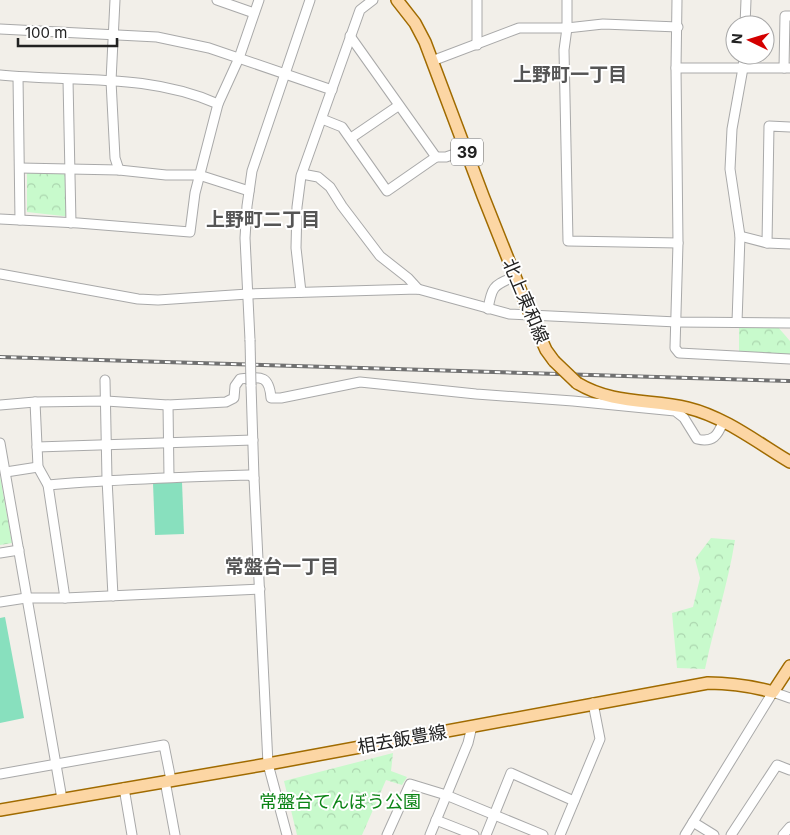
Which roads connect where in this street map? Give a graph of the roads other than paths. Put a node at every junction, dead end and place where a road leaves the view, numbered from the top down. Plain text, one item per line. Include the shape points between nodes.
1 (115, 0) edge
2 (217, 0) edge
3 (259, 0) edge
4 (310, 0) edge
5 (373, 0) edge
6 (397, 0) edge
7 (477, 0) edge
8 (567, 0) edge
9 (678, 0) edge
10 (746, 0) edge
11 (254, 13) junction
12 (745, 15) edge
13 (790, 16) edge
14 (678, 27) junction
15 (567, 28) junction
16 (0, 29) edge
17 (112, 34) junction
18 (350, 36) junction
19 (478, 44) junction
20 (239, 58) junction
21 (432, 61) junction
22 (743, 65) edge
23 (676, 68) junction
24 (743, 68) junction
25 (787, 68) edge
26 (284, 74) junction
27 (0, 75) edge
28 (18, 77) junction
29 (68, 80) junction
30 (112, 80) junction
31 (332, 90) junction
32 (218, 104) junction
33 (398, 106) junction
34 (322, 119) junction
35 (790, 127) edge
36 (351, 138) junction
37 (466, 150) junction
38 (436, 158) junction
39 (20, 168) junction
40 (70, 169) junction
41 (119, 170) junction
42 (302, 174) junction
43 (199, 175) junction
44 (249, 190) junction
45 (0, 219) edge
46 (20, 220) junction
47 (71, 223) junction
48 (740, 236) junction
49 (678, 243) junction
50 (767, 243) junction
51 (790, 244) edge
52 (0, 274) edge
53 (515, 276) junction
54 (418, 290) junction
55 (300, 292) junction
56 (248, 294) junction
57 (488, 309) junction
58 (677, 322) junction
59 (737, 322) junction
60 (790, 323) edge
61 (790, 359) edge
62 (105, 380) dead end
63 (106, 401) junction
64 (35, 402) junction
65 (168, 404) junction
66 (0, 405) edge
67 (723, 422) junction
68 (253, 440) junction
69 (0, 443) edge
70 (170, 443) junction
71 (107, 445) junction
72 (37, 447) junction
73 (1, 457) edge
74 (790, 462) edge
75 (38, 467) junction
76 (6, 472) junction
77 (169, 477) junction
78 (254, 478) junction
79 (107, 480) junction
80 (48, 485) junction
81 (19, 550) junction
82 (0, 553) edge
83 (260, 589) junction
84 (113, 596) junction
85 (26, 598) junction
86 (65, 598) junction
87 (0, 602) edge
88 (790, 666) edge
89 (773, 692) junction
90 (790, 698) edge
91 (592, 703) junction
92 (472, 726) junction
93 (56, 764) junction
94 (268, 764) junction
95 (790, 770) edge
96 (0, 774) edge
97 (168, 780) junction
98 (124, 788) junction
99 (446, 795) junction
100 (62, 799) junction
101 (574, 801) junction
102 (0, 810) edge
103 (493, 814) junction
104 (436, 820) junction
105 (692, 822) junction
106 (790, 827) edge
107 (130, 835) edge
108 (175, 835) edge
109 (288, 835) edge
110 (387, 835) edge
111 (430, 835) edge
112 (474, 835) edge
113 (486, 835) edge
114 (543, 835) edge
115 (560, 835) edge
116 (684, 835) edge
117 (714, 835) edge
118 (731, 835) edge
119 (783, 835) edge

1 - 17 street
2 - 11 street
3 - 11 street
4 - 26 street
5 - 18 street via 360,10
6 - 21 main road, 北上東和線 / 39 via 415,23
7 - 19 street
8 - 15 street
9 - 14 street
10 - 12 street
11 - 20 street
13 - 25 street via 785,16
14 - 15 street via 603,24
14 - 23 street
15 - 19 street via 519,28
15 - 49 street via 564,50 568,241
16 - 17 street
17 - 20 street via 157,37
17 - 30 street
18 - 31 street
18 - 33 street
19 - 21 street
20 - 26 street
20 - 32 street
21 - 37 main road, 北上東和線 / 39
22 - 24 street
23 - 24 street
23 - 49 street
24 - 25 street
24 - 48 street via 732,129 730,170
26 - 31 street
26 - 44 street via 252,170
27 - 28 street
28 - 29 street
28 - 39 street
29 - 30 street
29 - 40 street
30 - 32 street via 140,82 199,96
30 - 41 street
31 - 34 street
32 - 43 street
33 - 36 street
33 - 38 street
34 - 36 street via 342,127
34 - 42 street
35 - 50 street via 769,126
36 - 38 street via 387,191
37 - 38 street
37 - 53 main road, 北上東和線 / 39
39 - 40 street
39 - 46 street
40 - 41 street
40 - 47 street
41 - 43 street
42 - 54 street via 318,177 330,187 380,256
42 - 55 street via 296,248
43 - 44 street
43 - 47 street via 190,232
44 - 56 street via 245,238
45 - 46 street
46 - 47 street
48 - 50 street
48 - 59 street
49 - 58 street
50 - 51 street
52 - 56 street via 138,299
53 - 57 street via 495,285
53 - 67 main road, 北上東和線 / 39, bridge via 546,350 577,383 603,396 690,408
54 - 55 street
54 - 57 street
55 - 56 street
56 - 68 street, bridge
57 - 58 street via 509,314
58 - 59 street
58 - 61 street via 675,348 679,353
59 - 60 street
62 - 63 street
63 - 64 street
63 - 65 street
63 - 71 street
64 - 66 street
64 - 72 street
65 - 67 street via 226,402 234,398 235,386 240,379 260,377 268,382 271,398 360,382 675,412 684,418 698,439 705,441 714,439
65 - 70 street
67 - 74 main road, 北上東和線 / 39
68 - 70 street
68 - 78 street
69 - 73 street
70 - 71 street
70 - 77 street
71 - 72 street
71 - 79 street
72 - 75 street
73 - 76 street
75 - 76 street
75 - 80 street
76 - 81 street
77 - 78 street via 249,475
77 - 79 street
78 - 83 street
79 - 80 street
79 - 84 street
80 - 86 street
81 - 82 street
81 - 85 street
83 - 84 street
83 - 94 street
84 - 86 street
85 - 86 street
85 - 87 street
85 - 93 street
88 - 89 main road
89 - 90 street
89 - 91 main road, 相去飯豊線 via 730,683 708,683
89 - 105 street
91 - 92 main road, 相去飯豊線
91 - 101 street via 600,739
92 - 94 main road, 相去飯豊線
92 - 99 street
93 - 96 street
93 - 97 street via 164,745
93 - 100 street
94 - 97 main road, 相去飯豊線
94 - 109 street
95 - 118 street via 777,765
97 - 98 main road, 相去飯豊線
97 - 108 street
98 - 100 main road, 相去飯豊線
98 - 107 street
99 - 103 street
99 - 104 street
99 - 110 street via 410,784
100 - 102 main road, 相去飯豊線
101 - 103 street via 511,773
101 - 115 street
103 - 113 street
103 - 114 street
104 - 111 street
104 - 112 street
105 - 116 street
105 - 117 street
106 - 119 street

